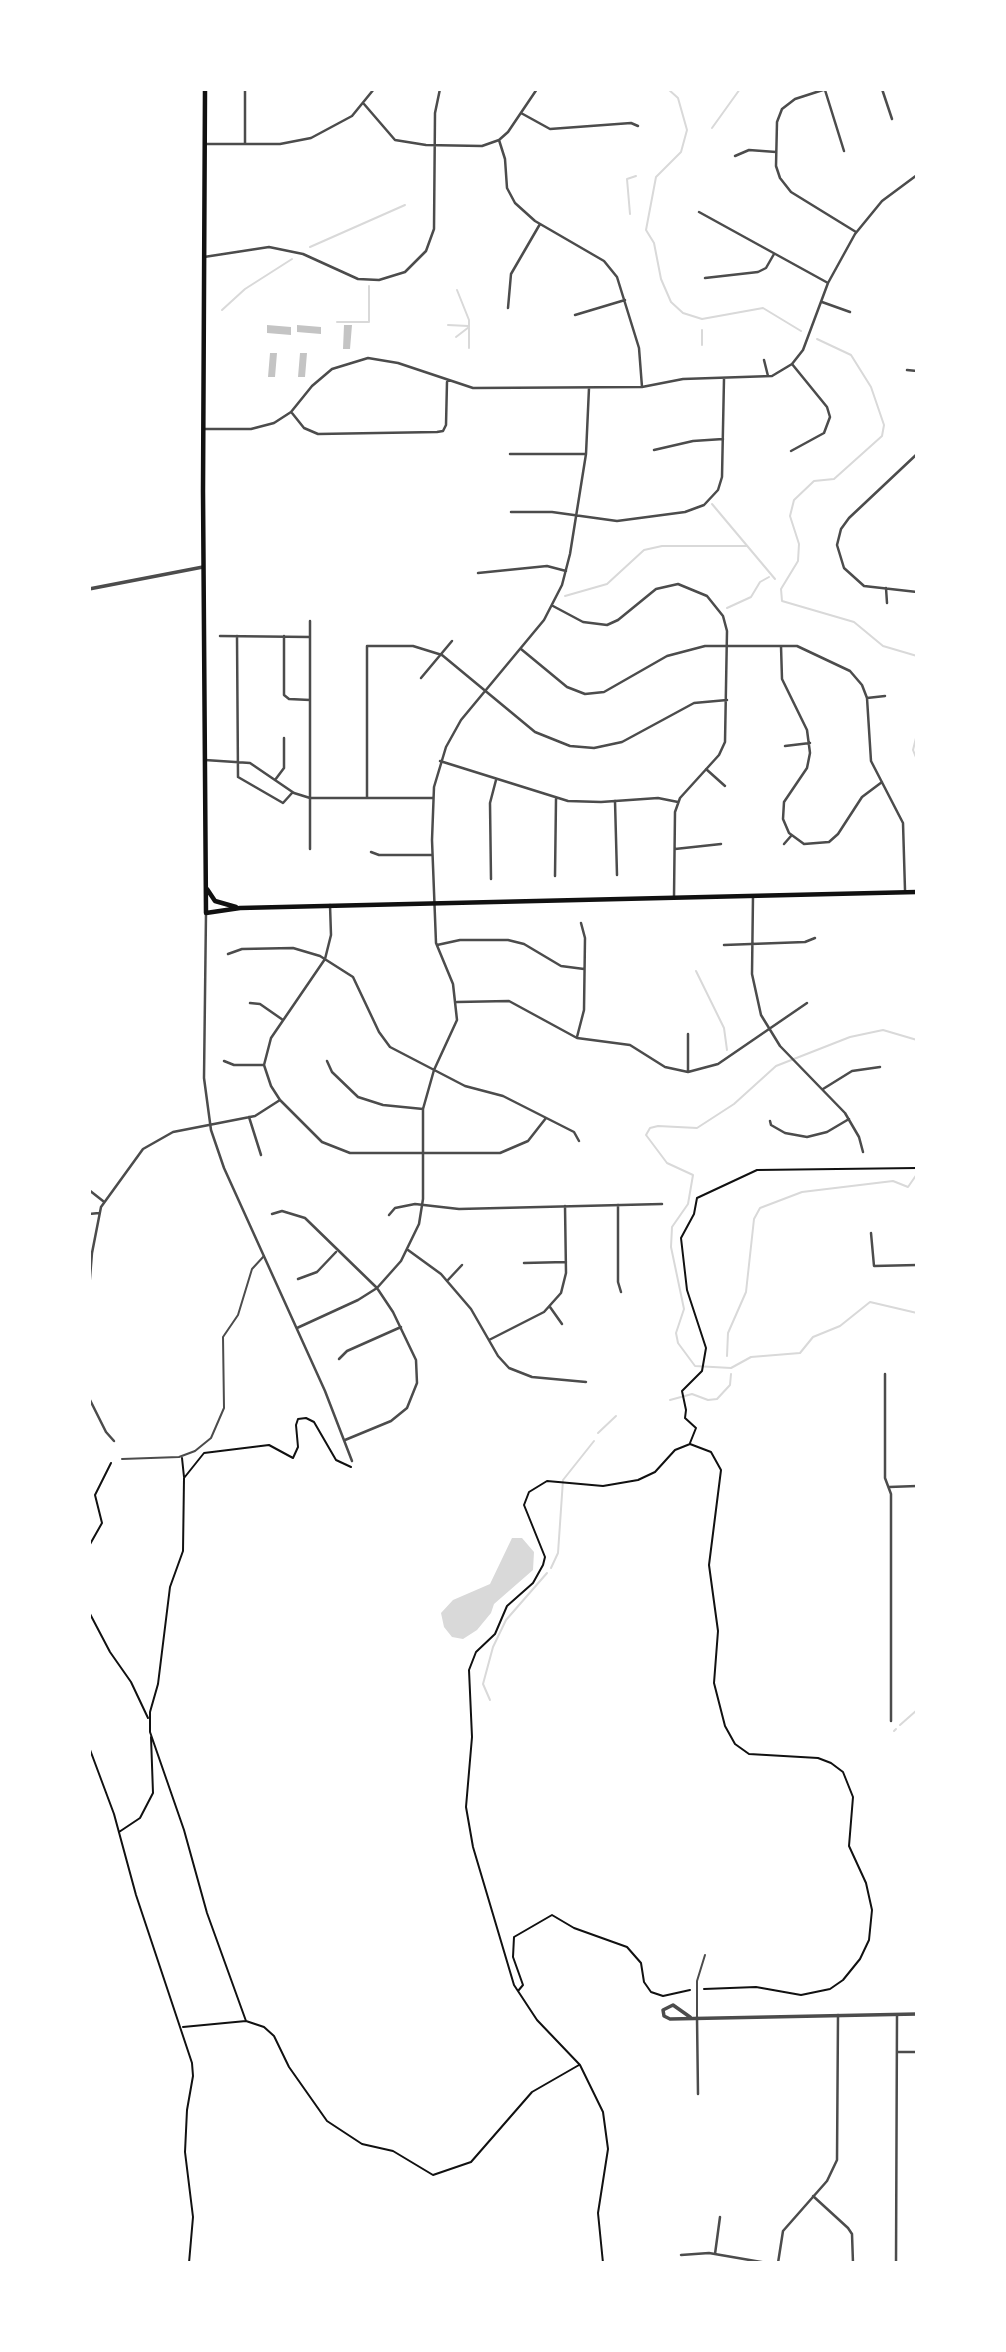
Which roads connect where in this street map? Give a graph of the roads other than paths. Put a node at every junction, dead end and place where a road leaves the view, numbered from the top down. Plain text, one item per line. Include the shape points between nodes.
1 (205, 89) edge
2 (245, 89) edge
3 (374, 89) edge
4 (440, 89) edge
5 (537, 89) edge
6 (882, 89) edge
7 (825, 90) edge
8 (364, 104) junction
9 (777, 105) dead end
10 (782, 109) junction
11 (521, 113) junction
12 (892, 119) dead end
13 (638, 126) dead end
14 (323, 134) junction
15 (325, 140) dead end
16 (499, 140) junction
17 (205, 144) junction
18 (244, 145) junction
19 (435, 145) junction
20 (844, 151) dead end
21 (776, 152) junction
22 (735, 156) dead end
23 (917, 175) edge
24 (699, 212) dead end
25 (540, 224) junction
26 (857, 232) junction
27 (774, 254) junction
28 (204, 257) junction
29 (705, 278) dead end
30 (828, 283) junction
31 (625, 300) junction
32 (822, 302) junction
33 (508, 308) dead end
34 (850, 312) dead end
35 (576, 315) dead end
36 (764, 360) dead end
37 (792, 364) junction
38 (907, 370) dead end
39 (917, 371) edge
40 (768, 376) junction
41 (724, 379) junction
42 (447, 382) junction
43 (642, 387) junction
44 (589, 388) junction
45 (291, 412) junction
46 (204, 429) junction
47 (723, 439) junction
48 (654, 450) dead end
49 (791, 451) dead end
50 (510, 454) dead end
51 (586, 454) junction
52 (917, 454) edge
53 (511, 512) dead end
54 (576, 516) junction
55 (203, 566) junction
56 (566, 571) junction
57 (478, 573) dead end
58 (886, 588) junction
59 (89, 589) edge
60 (917, 592) edge
61 (887, 603) dead end
62 (553, 606) junction
63 (310, 621) dead end
64 (220, 636) dead end
65 (237, 636) junction
66 (284, 636) junction
67 (310, 637) junction
68 (452, 641) dead end
69 (727, 645) junction
70 (780, 646) junction
71 (521, 649) junction
72 (442, 655) junction
73 (421, 678) dead end
74 (486, 691) junction
75 (885, 696) dead end
76 (867, 698) junction
77 (727, 699) junction
78 (310, 700) junction
79 (284, 738) dead end
80 (810, 743) junction
81 (785, 746) dead end
82 (205, 760) junction
83 (237, 760) junction
84 (440, 761) junction
85 (706, 769) junction
86 (275, 780) junction
87 (496, 780) junction
88 (882, 782) junction
89 (725, 786) dead end
90 (292, 792) junction
91 (310, 798) junction
92 (367, 798) junction
93 (432, 798) junction
94 (556, 799) junction
95 (615, 801) junction
96 (678, 802) junction
97 (791, 836) junction
98 (721, 844) dead end
99 (784, 844) dead end
100 (310, 849) dead end
101 (675, 849) junction
102 (371, 852) dead end
103 (432, 855) junction
104 (617, 875) dead end
105 (555, 876) dead end
106 (491, 879) dead end
107 (206, 884) junction
108 (905, 892) junction
109 (917, 892) edge
110 (752, 895) junction
111 (674, 897) junction
112 (434, 903) junction
113 (330, 905) junction
114 (240, 908) junction
115 (205, 913) junction
116 (581, 923) dead end
117 (815, 938) dead end
118 (752, 942) junction
119 (724, 945) dead end
120 (437, 946) junction
121 (228, 954) dead end
122 (326, 958) junction
123 (584, 969) junction
124 (457, 1002) junction
125 (250, 1003) dead end
126 (807, 1003) dead end
127 (283, 1020) junction
128 (768, 1030) junction
129 (688, 1034) dead end
130 (577, 1038) junction
131 (224, 1061) dead end
132 (327, 1061) dead end
133 (264, 1065) junction
134 (880, 1067) dead end
135 (435, 1070) junction
136 (688, 1072) junction
137 (823, 1089) junction
138 (280, 1100) junction
139 (423, 1110) junction
140 (249, 1117) junction
141 (546, 1118) junction
142 (849, 1119) junction
143 (770, 1121) dead end
144 (209, 1123) junction
145 (579, 1141) dead end
146 (422, 1152) junction
147 (863, 1152) dead end
148 (261, 1155) dead end
149 (89, 1189) edge
150 (103, 1201) junction
151 (423, 1204) junction
152 (662, 1204) dead end
153 (618, 1205) junction
154 (565, 1206) junction
155 (99, 1213) junction
156 (89, 1214) edge
157 (272, 1214) dead end
158 (389, 1214) dead end
159 (871, 1233) dead end
160 (408, 1250) junction
161 (336, 1252) junction
162 (264, 1256) junction
163 (566, 1262) junction
164 (524, 1263) dead end
165 (463, 1265) dead end
166 (917, 1265) edge
167 (298, 1279) dead end
168 (447, 1281) junction
169 (377, 1288) junction
170 (89, 1290) edge
171 (621, 1292) dead end
172 (550, 1307) junction
173 (562, 1324) dead end
174 (401, 1327) junction
175 (297, 1328) junction
176 (489, 1340) junction
177 (339, 1359) dead end
178 (885, 1374) dead end
179 (586, 1382) dead end
180 (89, 1398) edge
181 (345, 1440) junction
182 (114, 1441) dead end
183 (122, 1459) dead end
184 (352, 1461) dead end
185 (917, 1486) edge
186 (889, 1487) junction
187 (891, 1721) dead end
188 (705, 1955) dead end
189 (917, 2014) edge
190 (838, 2015) junction
191 (897, 2015) junction
192 (690, 2017) junction
193 (697, 2017) junction
194 (897, 2052) junction
195 (917, 2052) edge
196 (698, 2095) dead end
197 (813, 2196) junction
198 (720, 2217) dead end
199 (715, 2254) junction
200 (681, 2255) dead end
201 (778, 2262) edge
202 (768, 2263) edge
203 (853, 2263) edge
204 (896, 2263) edge

1 - 17 main road
2 - 18 street
3 - 8 street
4 - 19 street
5 - 11 street
6 - 12 street
7 - 10 street via 795,99
7 - 20 street
8 - 14 street
8 - 19 street via 395,140
9 - 10 street
10 - 21 street
11 - 13 street via 550,130
11 - 16 street
14 - 15 street
14 - 18 street via 289,143
16 - 19 street via 482,146
16 - 25 street via 509,193 522,211
17 - 18 street
17 - 28 main road
19 - 28 street via 432,238 421,258 400,275 379,281 358,279 303,254 273,247
21 - 22 street via 756,150
21 - 26 street via 778,172 788,189
23 - 26 street via 882,201
24 - 27 street
25 - 31 street via 609,266
25 - 33 street via 511,274
26 - 30 street
27 - 29 street via 758,272
27 - 30 street
28 - 46 main road
30 - 32 street
31 - 35 street
31 - 43 street via 639,348
32 - 34 street
32 - 37 street via 808,339
36 - 40 street
37 - 40 street
37 - 49 street via 830,417 824,433
38 - 39 street
40 - 41 street
41 - 43 street via 683,379
41 - 47 street
42 - 44 street via 474,388
42 - 45 street via 387,360 357,360 323,375
42 - 45 street via 446,425 437,432 318,434 304,428
43 - 44 street
44 - 51 street
45 - 46 street via 261,428
46 - 55 main road
47 - 48 street
47 - 54 street via 721,484 704,505 617,521
50 - 51 street
51 - 54 street
52 - 58 street via 849,518 837,545 840,562 853,579 864,586
53 - 54 street
54 - 56 street
55 - 59 street
55 - 82 main road
56 - 57 street via 547,566
56 - 62 street
58 - 60 street
58 - 61 street
62 - 69 street via 583,622 607,625 656,589 685,585 707,596 721,610
62 - 71 street
63 - 67 street
64 - 65 street
65 - 66 street
65 - 83 street
66 - 67 street
66 - 78 street via 284,695
67 - 78 street
68 - 72 street
69 - 70 street
69 - 71 street via 678,651 610,689 590,694 567,687
69 - 77 street
70 - 76 street via 808,649 849,671
70 - 80 street via 784,685
71 - 74 street
72 - 73 street
72 - 74 street
72 - 92 street via 413,646 367,646
74 - 77 street via 535,732 582,748 622,742 694,703
74 - 84 street via 461,720
75 - 76 street
76 - 88 street via 868,747
77 - 85 street via 725,742
78 - 91 street
79 - 86 street via 284,768
80 - 81 street
80 - 97 street via 807,768 782,810
82 - 83 street
82 - 107 main road
83 - 86 street via 258,767
83 - 90 street via 238,777 283,803
84 - 87 street
84 - 93 street
85 - 89 street
85 - 96 street
86 - 90 street
87 - 94 street
87 - 106 street via 490,803
88 - 97 street via 862,797 834,838 813,845
88 - 108 street via 902,823
90 - 91 street
91 - 92 street
91 - 100 street
92 - 93 street
93 - 103 street
94 - 95 street
94 - 105 street
95 - 96 street via 664,798
95 - 104 street
96 - 101 street
97 - 99 street
98 - 101 street
101 - 111 street
102 - 103 street
103 - 112 street
107 - 114 main road via 215,901
107 - 115 main road
108 - 109 main road
108 - 110 main road
110 - 111 main road
110 - 118 street
111 - 112 main road
112 - 113 main road
112 - 120 street
113 - 114 main road
113 - 122 street
114 - 115 main road
115 - 144 street via 204,1078
116 - 123 street
117 - 118 street
118 - 119 street
118 - 128 street via 753,987
120 - 123 street via 460,940 508,940 561,966
120 - 124 street
121 - 122 street via 242,949 293,948
122 - 127 street
122 - 135 street via 353,977 390,1047
123 - 130 street via 584,1018
124 - 130 street via 509,1001
124 - 135 street via 454,1032
125 - 127 street via 260,1004
126 - 128 street
127 - 133 street via 268,1044
128 - 136 street via 719,1064
128 - 137 street
129 - 136 street
130 - 136 street via 630,1045 665,1067
131 - 133 street
132 - 139 street via 358,1097
133 - 138 street
134 - 137 street via 852,1071
135 - 139 street
135 - 141 street
137 - 142 street
138 - 140 street
138 - 146 street via 322,1142 338,1150
139 - 146 street
140 - 144 street
140 - 148 street
141 - 145 street via 573,1132
141 - 146 street via 528,1141 500,1153
142 - 143 street via 807,1137 785,1133
142 - 147 street
144 - 150 street via 153,1141
144 - 162 street
146 - 151 street
149 - 150 street
150 - 155 street
151 - 154 street via 459,1209
151 - 158 street via 402,1206
151 - 160 street
152 - 153 street
153 - 154 street
153 - 171 street
154 - 163 street
155 - 156 street
155 - 170 street
157 - 161 street via 290,1212 304,1218
159 - 166 street via 874,1266
160 - 168 street
160 - 169 street
161 - 167 street via 317,1272
161 - 169 street
162 - 175 street
162 - 183 lane via 252,1269 239,1315 223,1337 221,1420 203,1446 181,1456
163 - 164 street
163 - 172 street via 564,1285
165 - 168 street
168 - 176 street via 476,1315
169 - 174 street
169 - 175 street
172 - 173 street
172 - 176 street
174 - 177 street
174 - 181 street via 418,1371 412,1399 391,1421
175 - 181 street
176 - 179 street via 515,1372 546,1380
178 - 186 street via 885,1478
180 - 182 street
181 - 184 street
185 - 186 street
186 - 187 street
188 - 193 lane via 697,1981
189 - 191 street
190 - 191 street
190 - 193 street
190 - 197 street via 839,2152 830,2176
191 - 194 street
192 - 192 street via 673,2005 663,2010 668,2019
192 - 193 street
193 - 196 street
194 - 195 street
194 - 204 street
197 - 201 street via 783,2231
197 - 203 street via 852,2234
198 - 199 street
199 - 200 street
199 - 202 street
201 - 202 street

